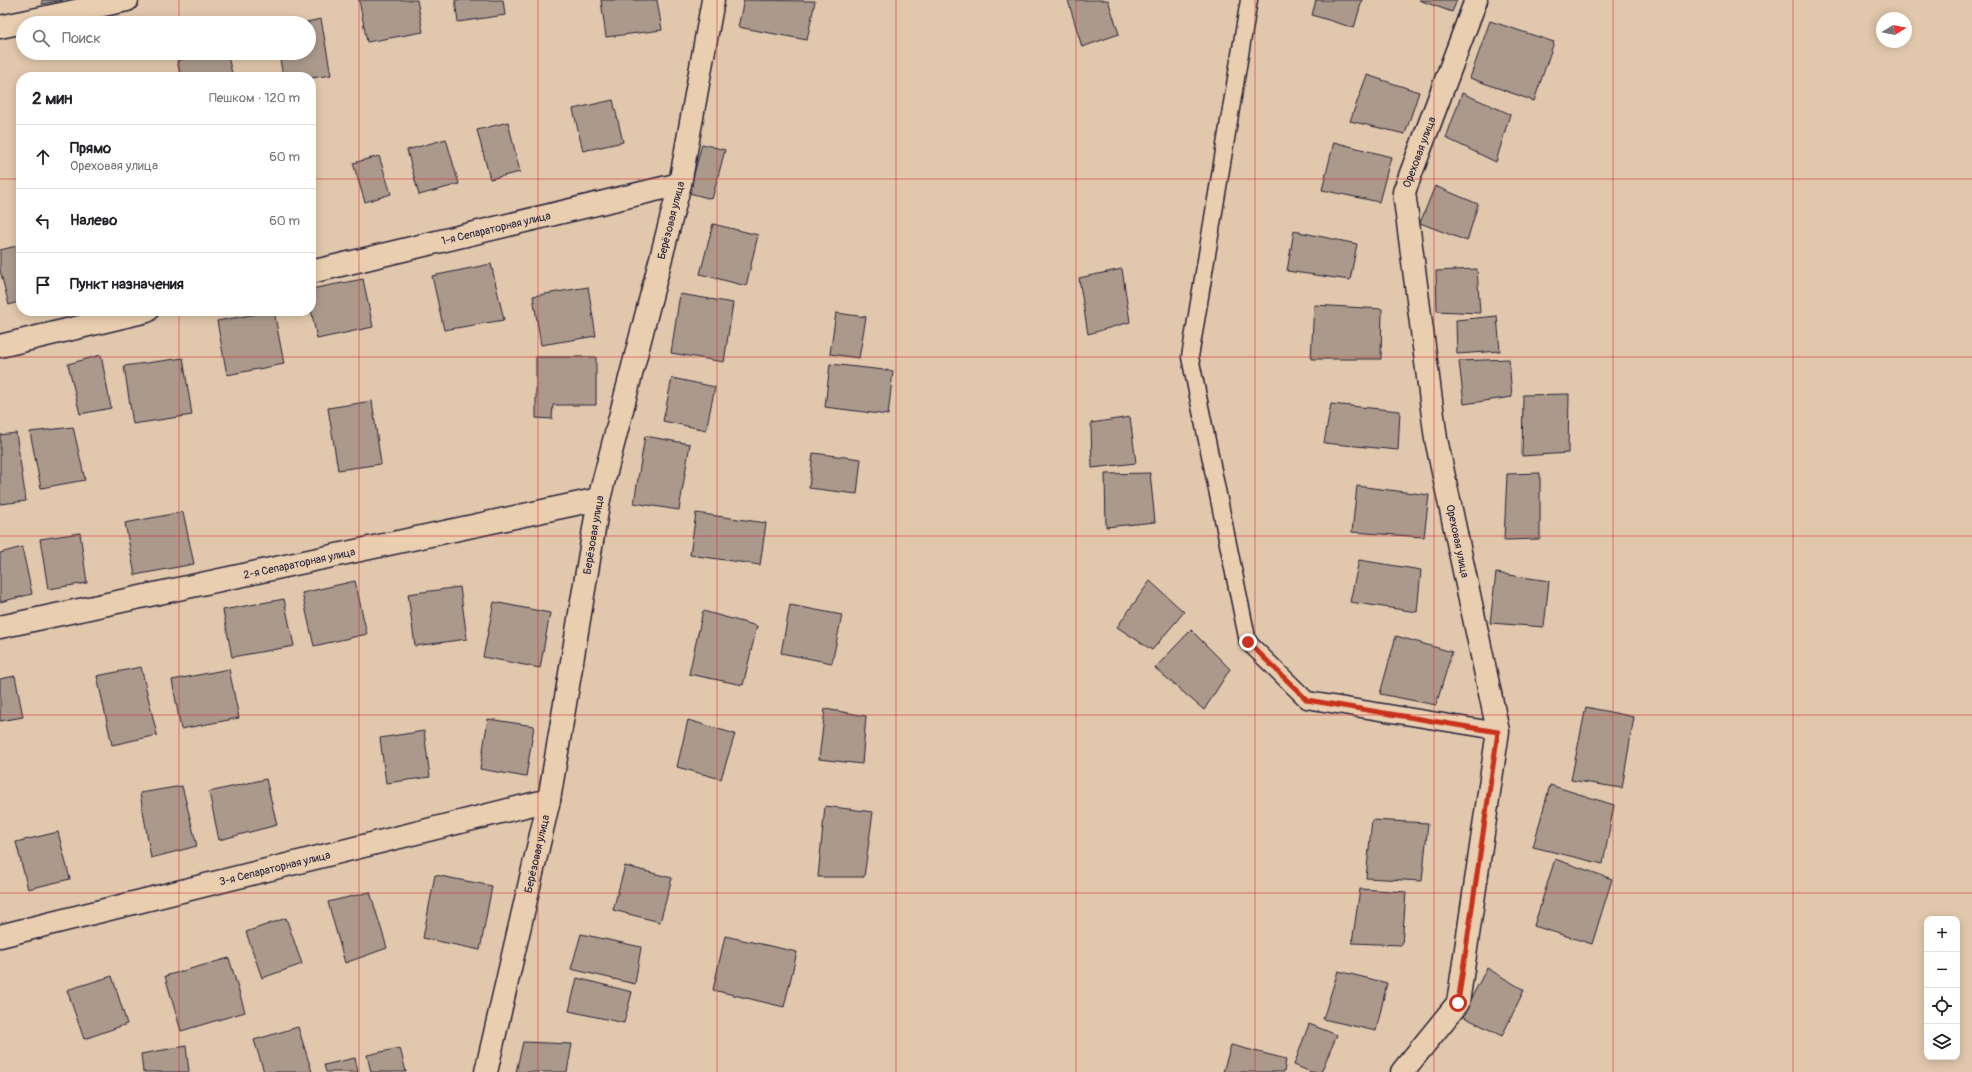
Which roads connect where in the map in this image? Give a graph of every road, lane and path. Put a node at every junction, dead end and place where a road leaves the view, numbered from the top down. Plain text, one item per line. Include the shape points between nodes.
1 (128, 0) edge
2 (713, 0) edge
3 (1249, 0) edge
4 (1476, 0) edge
5 (52, 16) edge
6 (16, 24) edge
7 (0, 27) edge
8 (680, 184) junction
9 (316, 271) edge
10 (126, 316) edge
11 (0, 346) edge
12 (599, 499) junction
13 (0, 627) edge
14 (1498, 732) junction
15 (549, 800) junction
16 (0, 936) edge
17 (486, 1072) edge
18 (1402, 1072) edge

1 - 5 street
2 - 8 street, Берёзовая улица
3 - 14 lane via 1190,357 1248,642 1307,700
4 - 14 street, Ореховая улица via 1404,192 1436,439
6 - 7 street
8 - 9 street, 1-я Сепараторная улица
8 - 12 street, Берёзовая улица
10 - 11 street
12 - 13 street, 2-я Сепараторная улица
12 - 15 street, Берёзовая улица
14 - 18 street, Ореховая улица via 1458,1003
15 - 16 street, 3-я Сепараторная улица
15 - 17 street, Берёзовая улица

